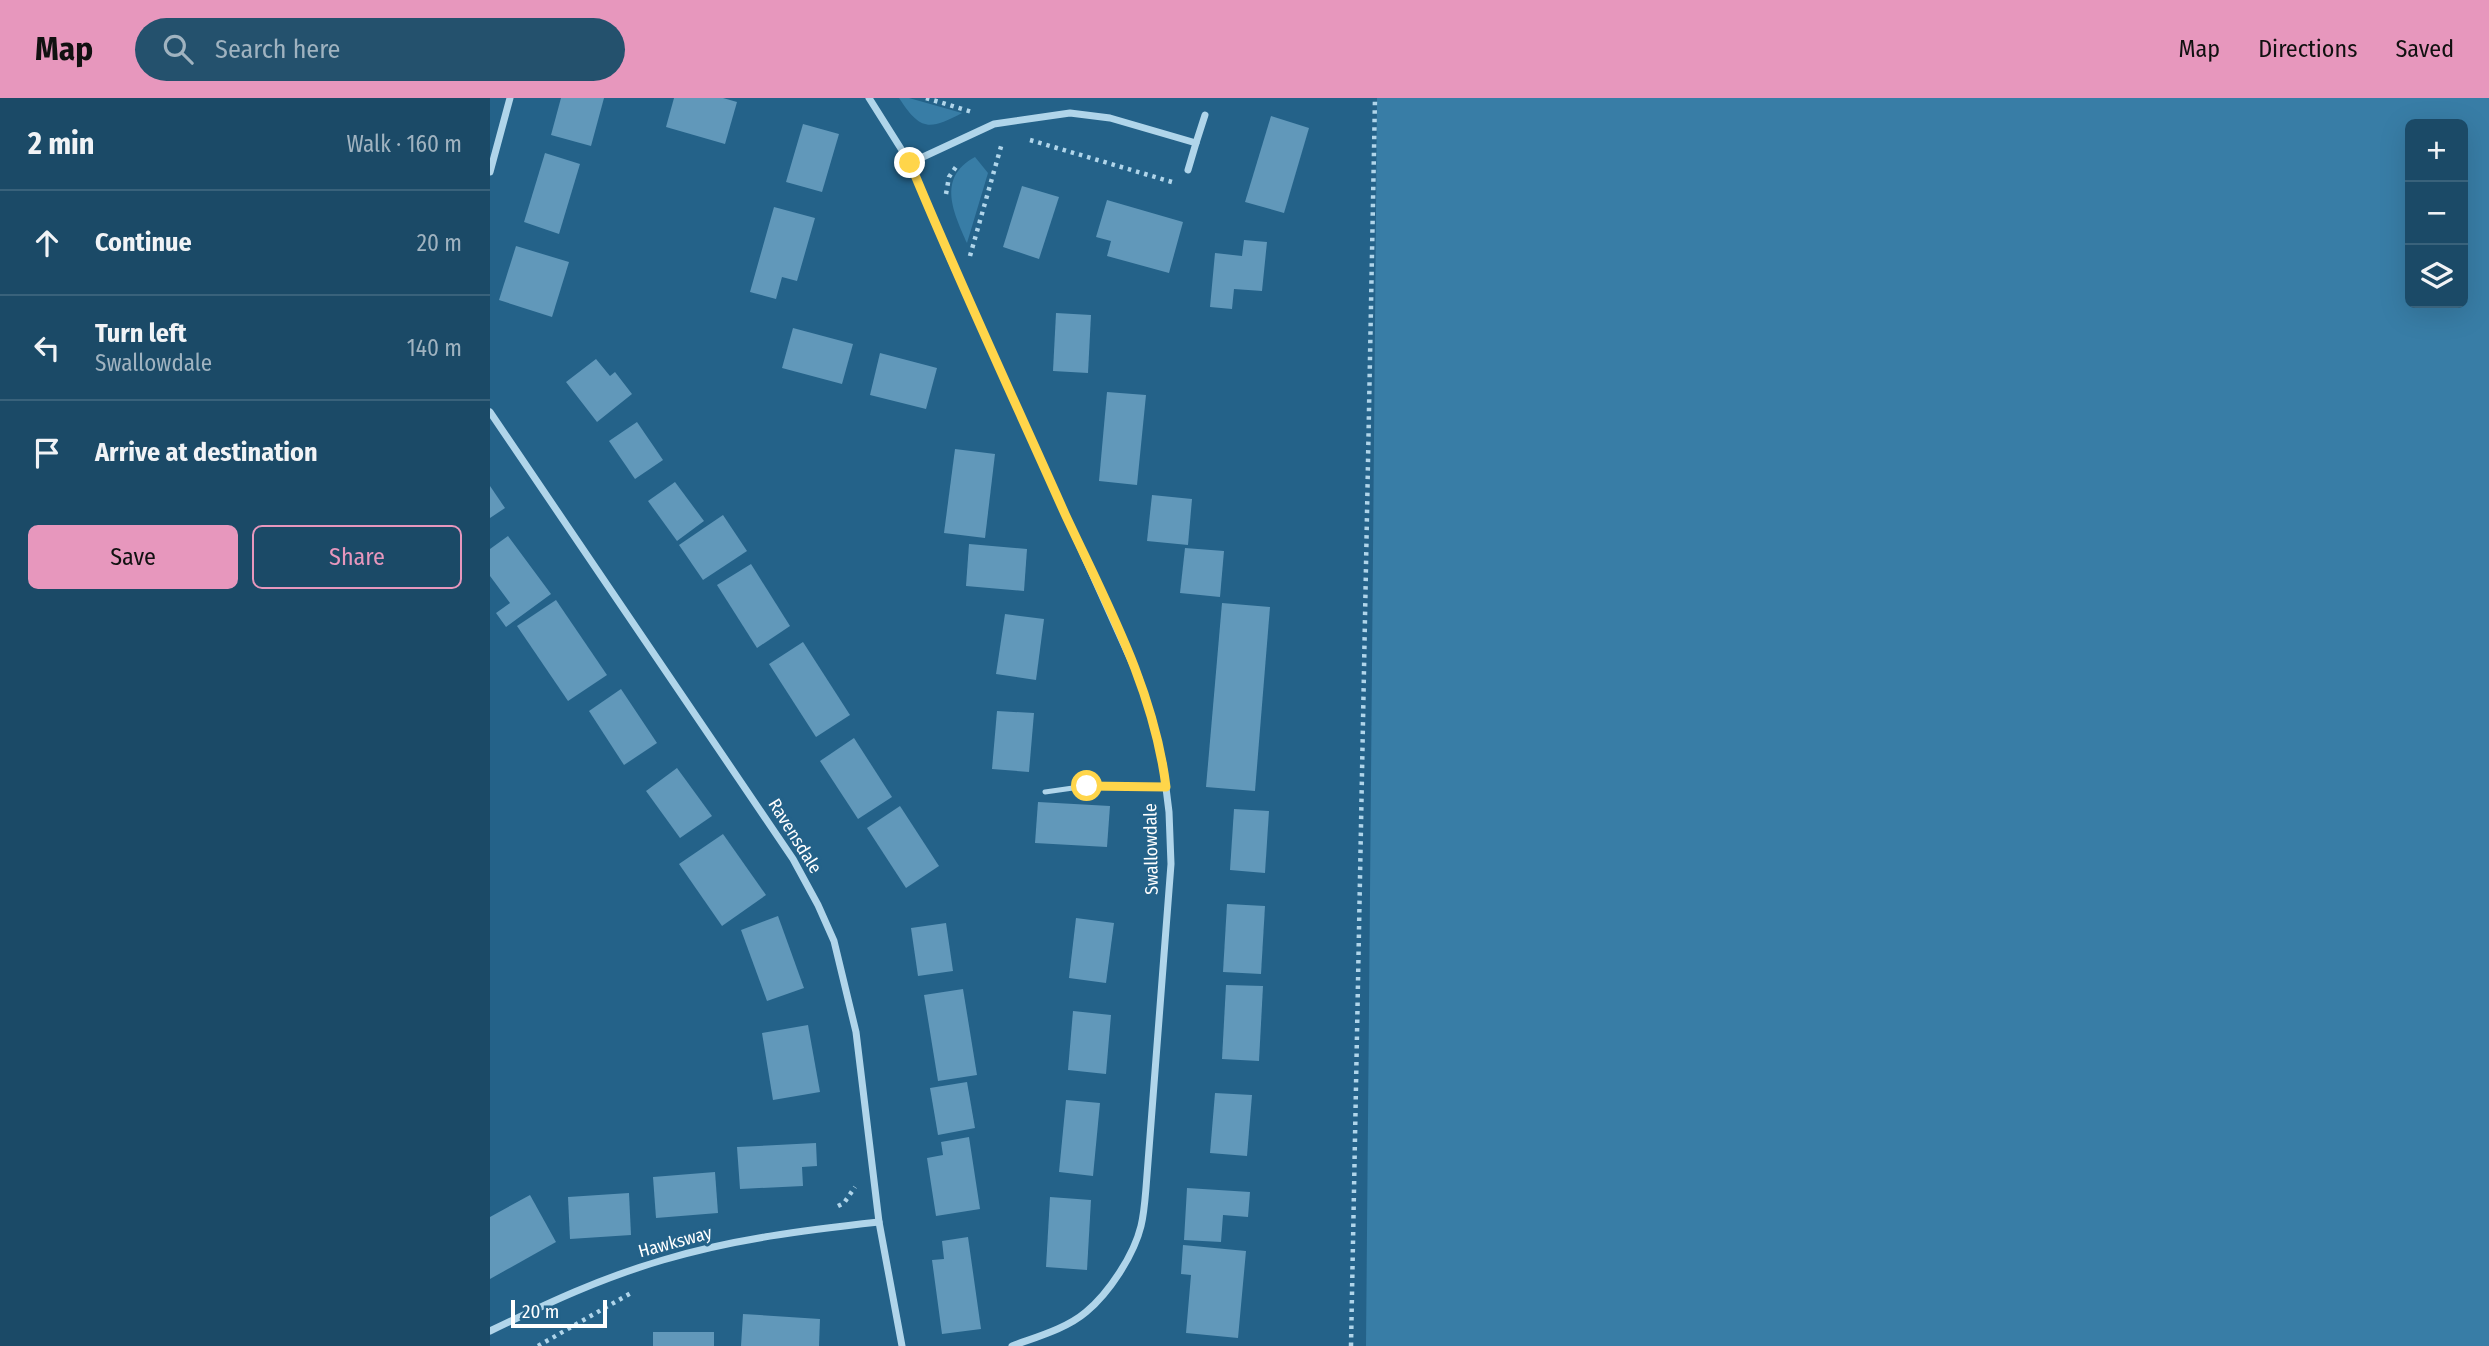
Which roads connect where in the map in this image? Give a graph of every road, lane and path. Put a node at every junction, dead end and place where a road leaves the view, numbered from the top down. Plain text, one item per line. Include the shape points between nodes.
1 (510, 98) edge
2 (869, 98) edge
3 (926, 98) edge
4 (1376, 98) edge
5 (978, 114) dead end
6 (1205, 115) dead end
7 (1002, 141) dead end
8 (1196, 143) junction
9 (910, 163) junction
10 (1188, 170) dead end
11 (490, 172) edge
12 (969, 260) dead end
13 (490, 412) edge
14 (1166, 787) junction
15 (1045, 792) dead end
16 (858, 1179) dead end
17 (832, 1210) dead end
18 (879, 1222) junction
19 (632, 1293) dead end
20 (490, 1331) edge
21 (538, 1346) edge
22 (902, 1346) edge
23 (1012, 1346) edge
24 (1351, 1346) edge

1 - 11 street
2 - 9 street, Swallowdale
3 - 5 path
4 - 24 path
6 - 8 street
7 - 12 path
8 - 9 street via 1110,118 1070,113 994,124
8 - 10 street
9 - 14 street, Swallowdale via 1122,635 1152,718
13 - 18 street, Ravensdale via 793,859 818,905 834,941 856,1032
14 - 15 lane via 1087,786
14 - 23 street, Swallowdale via 1171,864 1141,1226 1116,1278 1086,1312 1052,1332
16 - 17 path via 844,1203
18 - 20 street, Hawksway via 778,1234 664,1259 558,1298
18 - 22 street, Ravensdale
19 - 21 path

